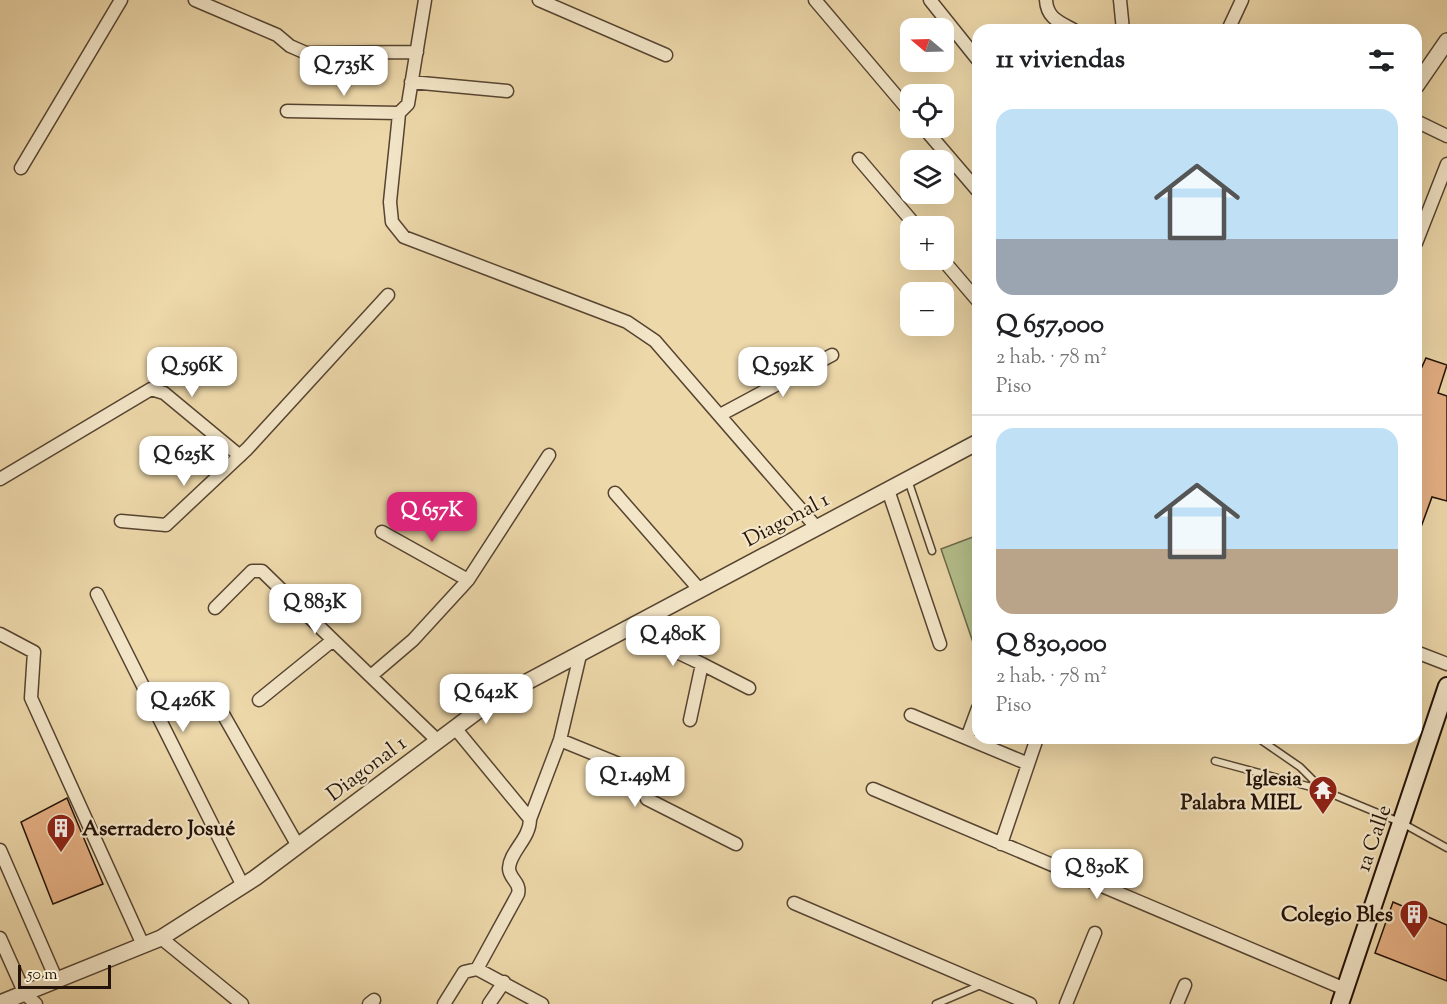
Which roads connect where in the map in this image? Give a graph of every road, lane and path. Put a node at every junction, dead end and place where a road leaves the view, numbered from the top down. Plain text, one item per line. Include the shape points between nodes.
1 (121, 0) edge
2 (195, 0) edge
3 (425, 0) edge
4 (539, 0) edge
5 (815, 0) edge
6 (930, 0) edge
7 (1046, 0) edge
8 (1120, 0) edge
9 (1242, 0) edge
10 (1063, 24) edge
11 (1122, 24) edge
12 (1231, 24) edge
13 (1447, 41) edge
14 (417, 52) junction
15 (972, 52) edge
16 (666, 55) dead end
17 (1422, 77) edge
18 (411, 82) junction
19 (507, 91) dead end
20 (900, 100) edge
21 (287, 111) dead end
22 (399, 113) junction
23 (1422, 124) edge
24 (1447, 136) edge
25 (933, 138) edge
26 (859, 159) dead end
27 (1447, 164) edge
28 (21, 168) dead end
29 (972, 184) edge
30 (907, 216) edge
31 (1422, 228) edge
32 (952, 270) edge
33 (972, 294) edge
34 (388, 295) dead end
35 (832, 355) dead end
36 (720, 415) junction
37 (972, 445) edge
38 (549, 455) dead end
39 (240, 456) junction
40 (0, 478) edge
41 (908, 479) junction
42 (888, 490) junction
43 (615, 493) dead end
44 (121, 521) dead end
45 (816, 527) junction
46 (382, 532) dead end
47 (932, 551) dead end
48 (468, 580) junction
49 (699, 589) junction
50 (97, 594) dead end
51 (215, 608) dead end
52 (627, 628) junction
53 (0, 634) edge
54 (333, 640) junction
55 (940, 644) dead end
56 (1422, 654) edge
57 (580, 655) junction
58 (1445, 663) edge
59 (702, 664) junction
60 (372, 675) junction
61 (1447, 686) edge
62 (749, 688) dead end
63 (215, 700) dead end
64 (259, 700) dead end
65 (911, 715) dead end
66 (690, 720) dead end
67 (972, 724) edge
68 (455, 728) junction
69 (967, 738) junction
70 (560, 740) junction
71 (972, 740) edge
72 (438, 741) junction
73 (981, 744) edge
74 (1034, 744) edge
75 (1267, 744) edge
76 (1215, 761) dead end
77 (1026, 763) junction
78 (873, 789) dead end
79 (1322, 790) junction
80 (530, 819) junction
81 (1402, 823) junction
82 (736, 844) dead end
83 (1001, 844) junction
84 (298, 846) junction
85 (1447, 848) edge
86 (0, 850) edge
87 (243, 886) junction
88 (794, 903) dead end
89 (1095, 933) dead end
90 (0, 938) edge
91 (161, 938) junction
92 (143, 945) junction
93 (477, 969) junction
94 (57, 981) junction
95 (504, 982) junction
96 (983, 984) junction
97 (1185, 985) dead end
98 (1343, 996) edge
99 (31, 999) edge
100 (0, 1003) edge
101 (242, 1004) edge
102 (444, 1004) edge
103 (489, 1004) edge
104 (542, 1004) edge
105 (936, 1004) edge
106 (1030, 1004) edge
107 (1066, 1004) edge
108 (1177, 1004) edge

1 - 28 street
2 - 14 street via 277,35 306,53
3 - 14 street
4 - 16 street
5 - 20 street
6 - 15 street
7 - 10 street via 1047,10
8 - 11 street
9 - 12 street
13 - 17 street
14 - 18 street
18 - 19 street
18 - 22 street via 408,104
21 - 22 street
22 - 36 street via 390,202 392,222 404,237 627,322 655,341
23 - 24 street
25 - 29 street
26 - 30 street
27 - 31 street
32 - 33 street
34 - 39 street
35 - 36 street
36 - 45 street
37 - 41 street, Diagonal 1
38 - 48 street
39 - 40 street via 164,393 151,389
39 - 44 street via 166,525
41 - 42 street, Diagonal 1
41 - 47 lane
42 - 45 street, Diagonal 1
42 - 55 street
43 - 49 street
45 - 49 street, Diagonal 1
46 - 48 street
48 - 60 street via 413,640
49 - 52 street, Diagonal 1
50 - 87 street
51 - 54 street via 252,571 262,571
52 - 57 street, Diagonal 1
52 - 59 street
53 - 92 street via 34,652 31,698
54 - 60 street
54 - 64 street
56 - 58 street
57 - 68 street, Diagonal 1 via 491,701
57 - 70 street
59 - 62 street
59 - 66 street
60 - 72 street
61 - 81 main road, 1a Calle
63 - 84 street
65 - 69 street
67 - 69 street
68 - 72 street, Diagonal 1
68 - 80 street
69 - 71 street
70 - 80 street
70 - 82 street via 641,773 649,781 644,792 647,799
72 - 84 street, Diagonal 1
73 - 77 street
74 - 77 street
75 - 79 lane via 1300,767
76 - 79 lane
77 - 83 street
78 - 83 street
79 - 81 lane
80 - 93 street via 528,834 509,865 519,886 518,894
81 - 85 lane
81 - 98 main road, 1a Calle
83 - 98 street
84 - 87 street, Diagonal 1
86 - 94 street
87 - 91 street, Diagonal 1
88 - 96 street
89 - 107 street
90 - 99 street
91 - 92 street, Diagonal 1
91 - 101 street
92 - 94 street, Diagonal 1
93 - 95 street
93 - 102 street via 464,972
94 - 99 street, Diagonal 1
95 - 103 street
95 - 104 street
96 - 105 lane
96 - 106 street
97 - 108 street
99 - 100 street, Diagonal 1

